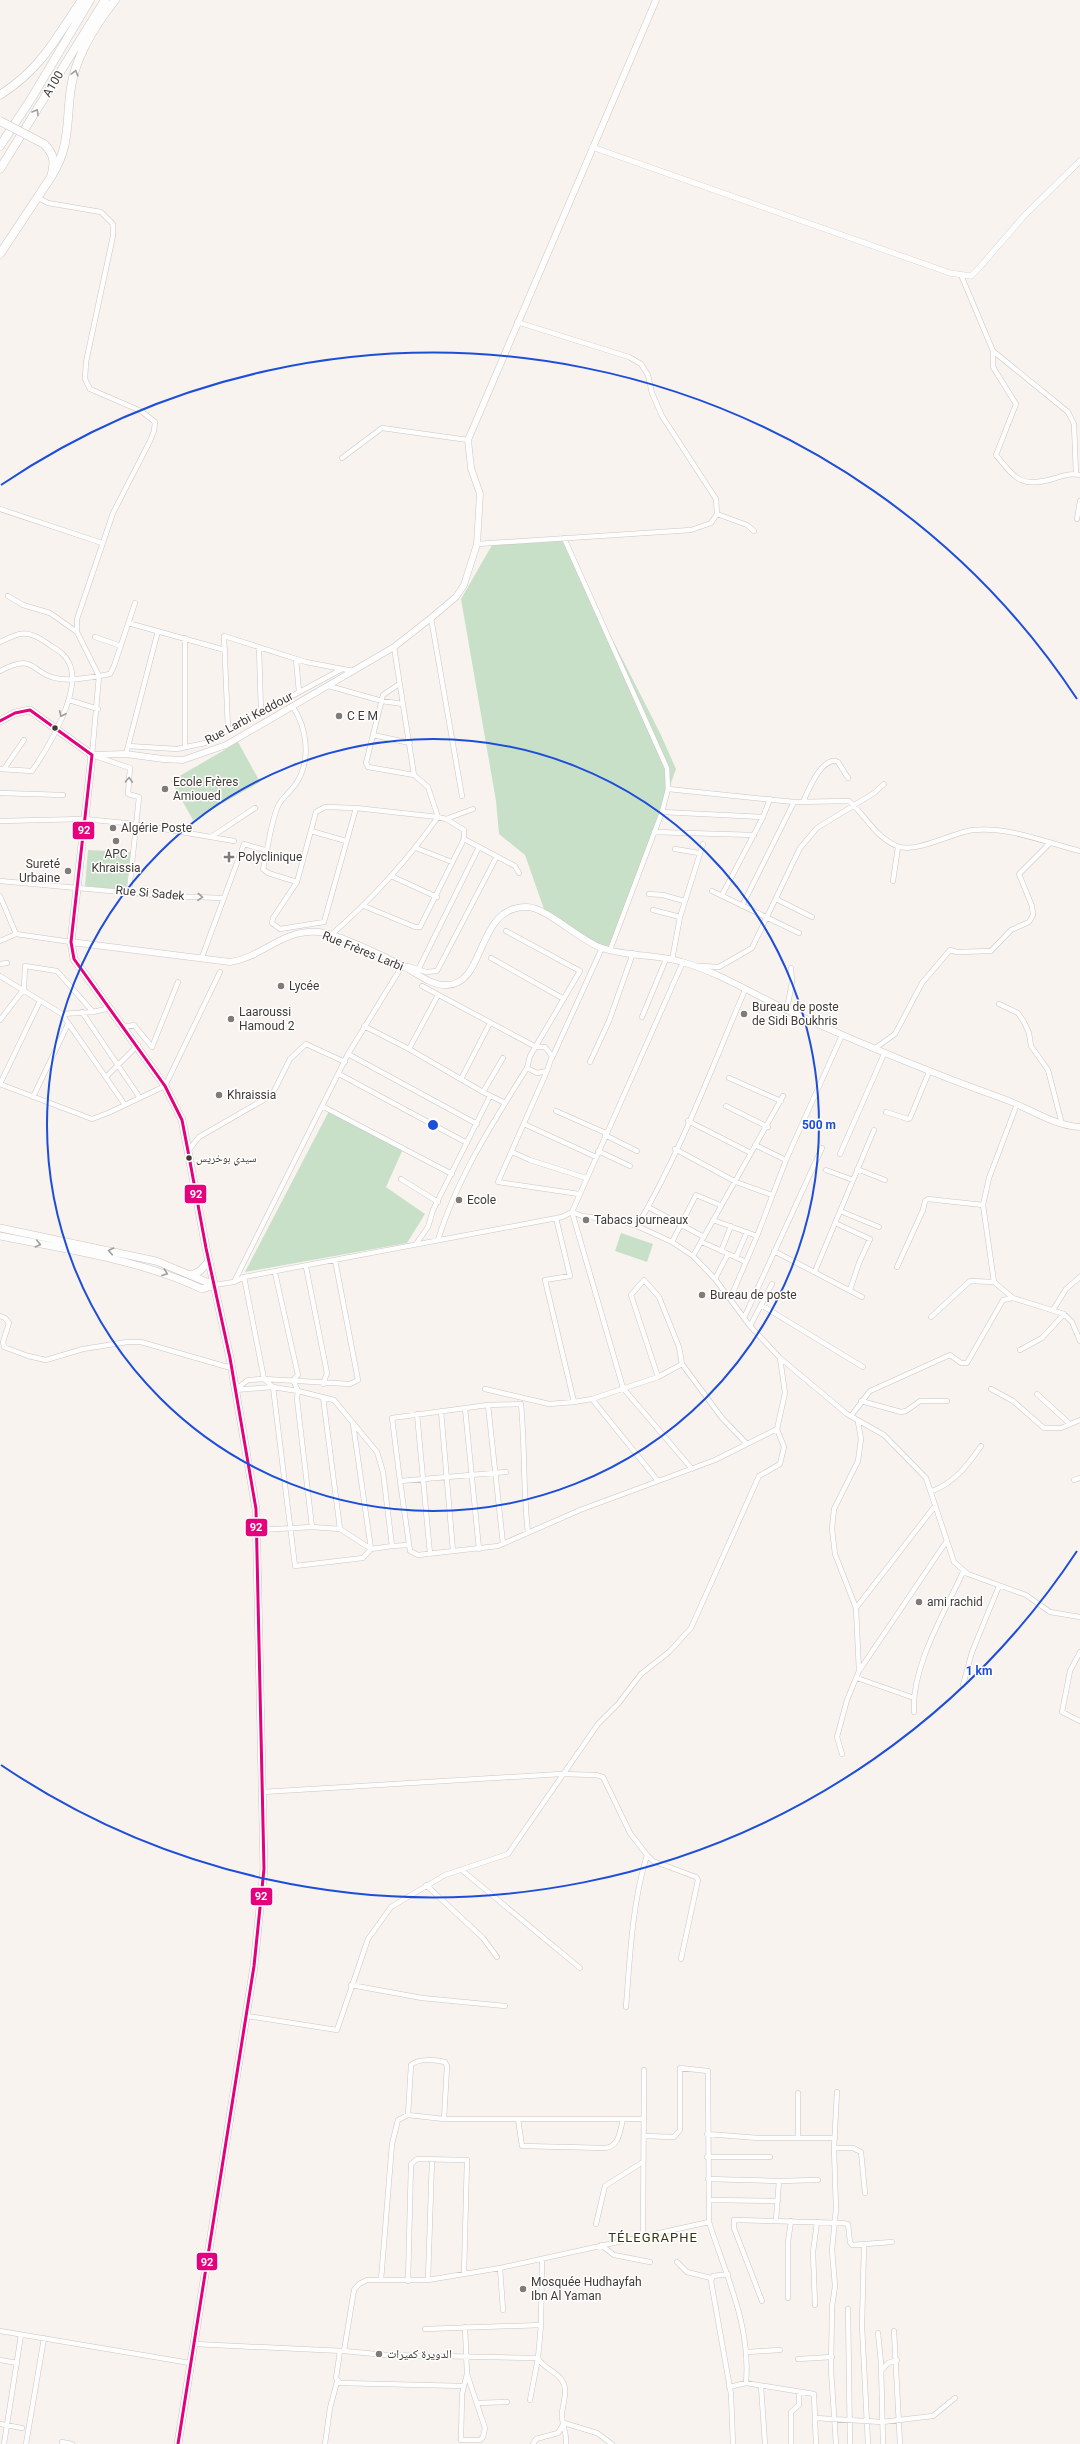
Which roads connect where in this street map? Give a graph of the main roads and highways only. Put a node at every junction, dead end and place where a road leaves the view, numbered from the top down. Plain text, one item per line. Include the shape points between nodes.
1 (82, 0) edge
2 (90, 0) edge
3 (106, 0) edge
4 (115, 0) edge
5 (656, 0) edge
6 (0, 95) edge
7 (0, 121) edge
8 (0, 146) edge
9 (0, 169) edge
10 (51, 177) junction
11 (21, 221) junction
12 (0, 242) edge
13 (0, 254) edge
14 (0, 721) edge
15 (92, 755) junction
16 (71, 942) junction
17 (1080, 1127) edge
18 (0, 1228) edge
19 (0, 1236) edge
20 (209, 1261) junction
21 (191, 1275) junction
22 (214, 1285) junction
23 (178, 2444) edge

1 - 6 highway via 43,59 20,81
2 - 8 highway, A100 / A100
9 -> 3 highway, A100 / A100
10 -> 4 highway via 65,150 71,86 77,63 95,29
5 - 15 main road via 468,440 471,468 480,494 477,544 464,585 456,597 394,646 226,745 183,760 126,754
7 - 10 highway, bridge via 44,144 53,156
10 - 11 highway
11 - 12 highway
11 - 13 highway
14 - 15 main road via 15,713 30,710
15 - 16 main road
16 - 17 main road, Rue Frères Larbi via 230,962 244,960 299,932 322,932 417,972 433,982 447,985 462,980 473,966 493,923 510,910 528,907 546,914 602,948 682,961 884,1054 1017,1104 1062,1124
16 - 20 main road via 74,959 80,971 138,1045 165,1086 182,1120
21 -> 18 main road via 156,1261
19 -> 22 main road via 146,1266 202,1289
20 - 21 main road via 200,1271
20 - 22 main road
21 - 22 main road
22 - 23 main road via 236,1390 258,1530 264,1869 261,1914 247,2016

